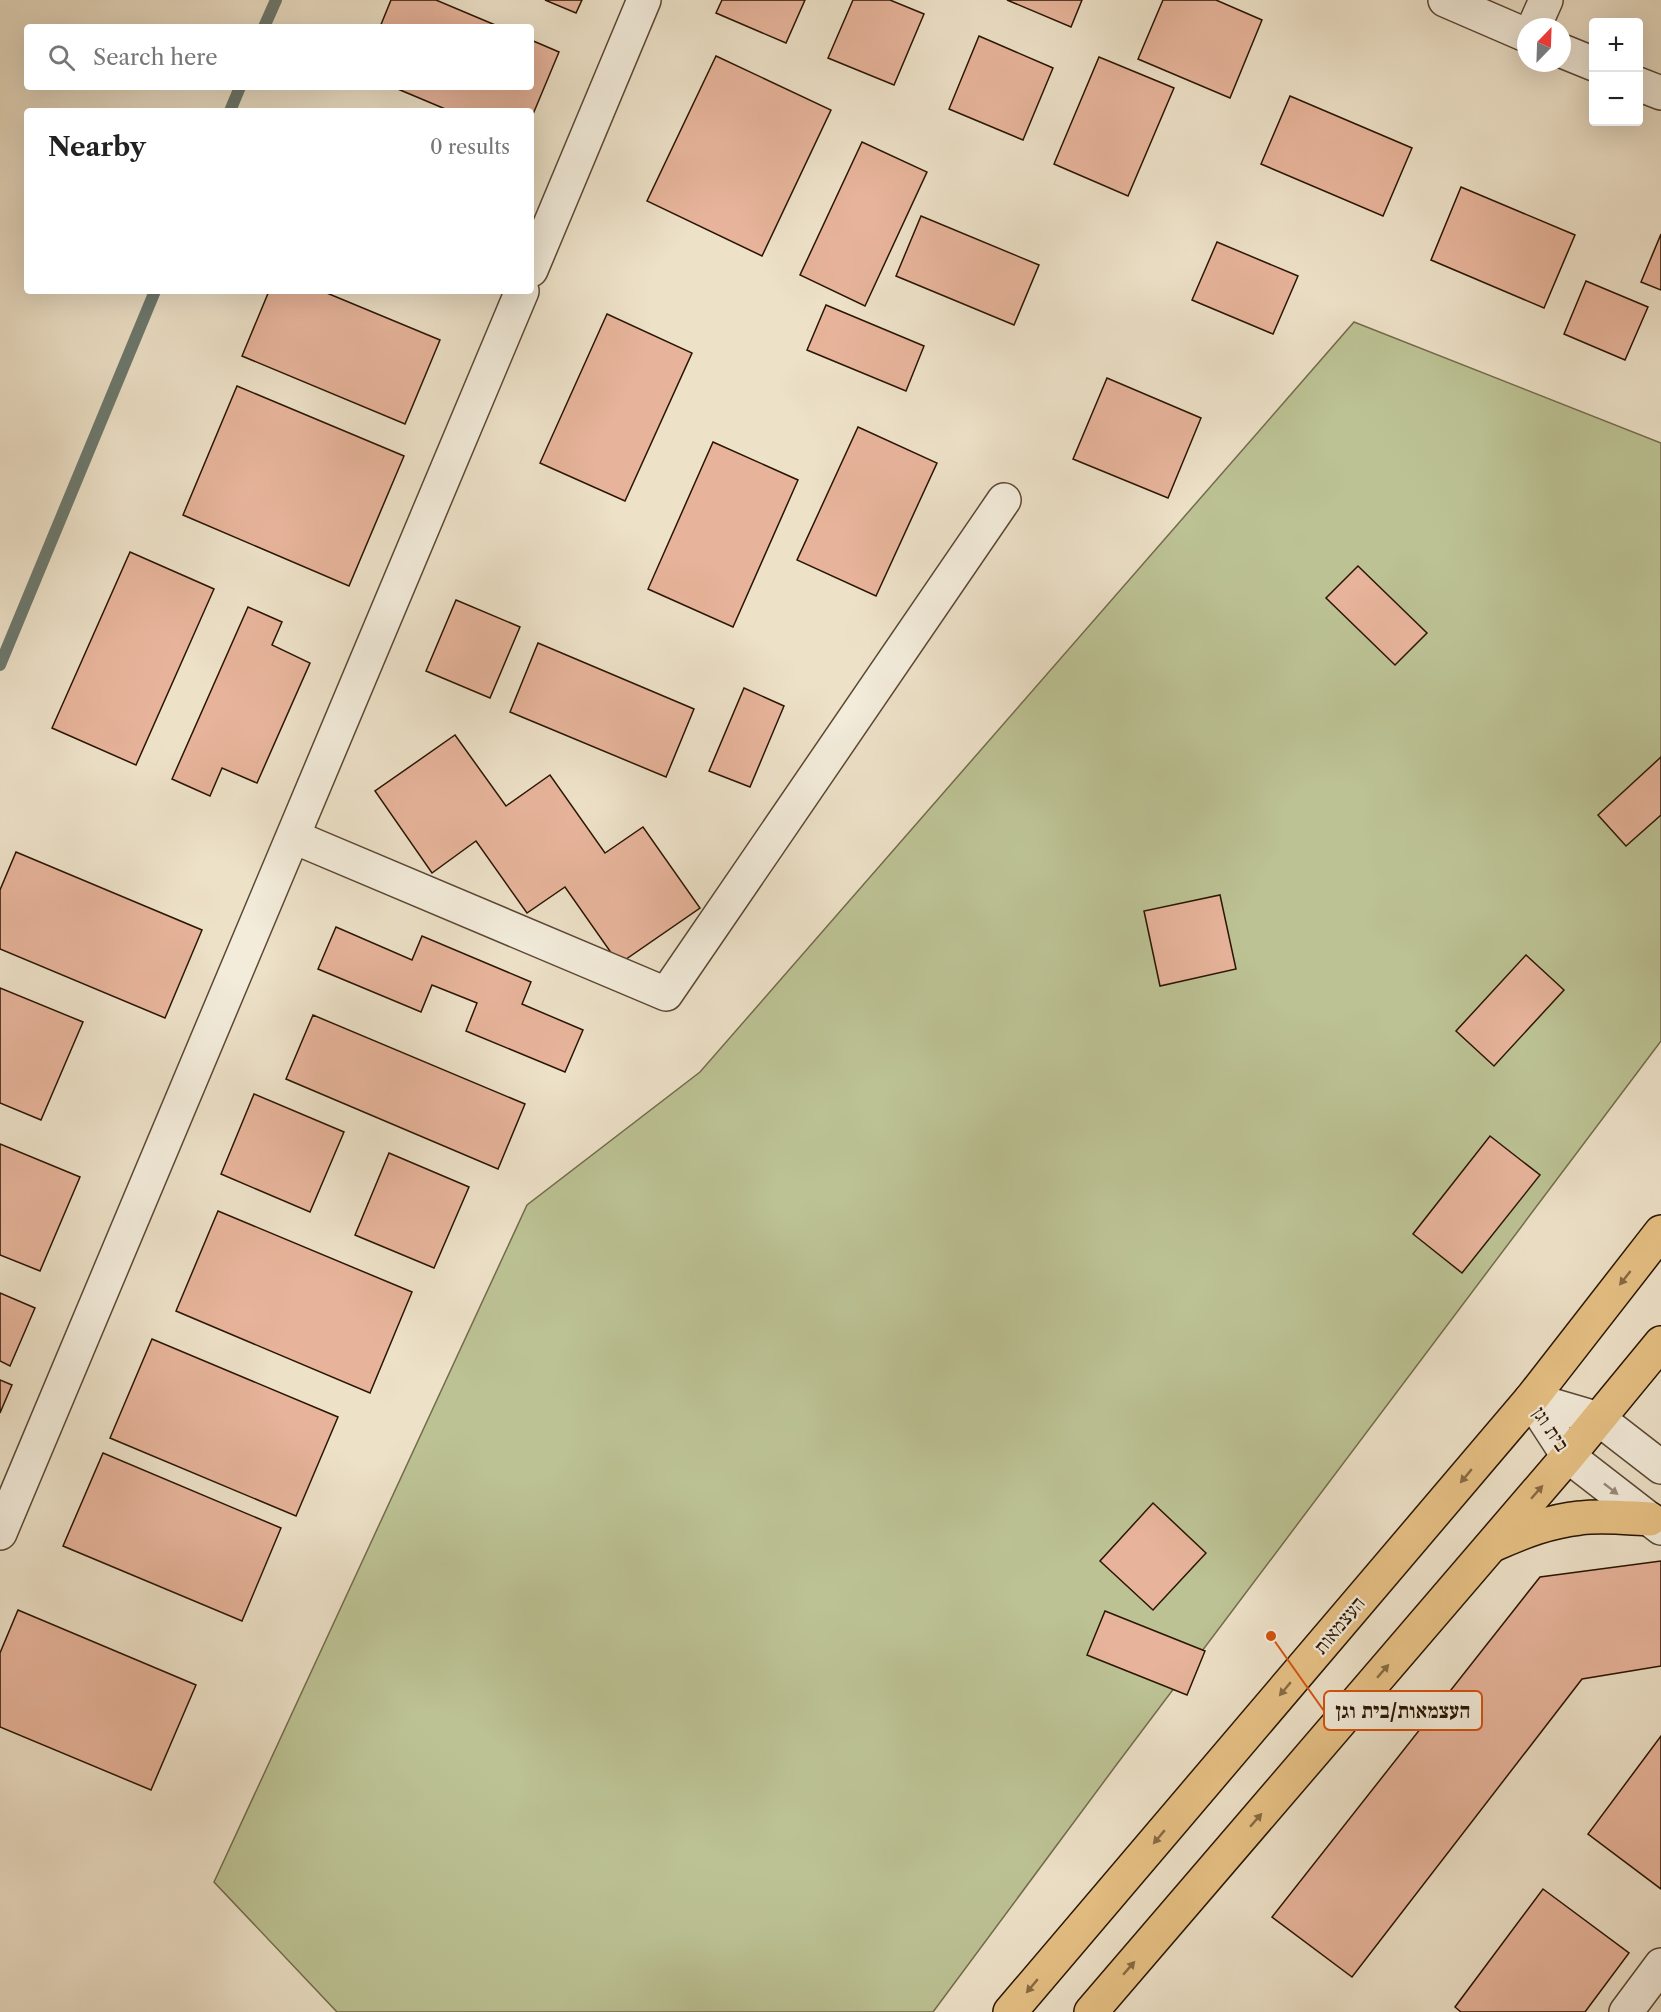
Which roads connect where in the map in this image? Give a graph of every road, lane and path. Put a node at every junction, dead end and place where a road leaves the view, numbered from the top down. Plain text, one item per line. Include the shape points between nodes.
1 (644, 0) edge
2 (1445, 0) edge
3 (1546, 0) edge
4 (1538, 18) edge
5 (1517, 31) edge
6 (1571, 55) edge
7 (1589, 62) edge
8 (1643, 86) edge
9 (1661, 93) edge
10 (534, 263) edge
11 (521, 294) edge
12 (1004, 500) dead end
13 (294, 837) junction
14 (1661, 1232) edge
15 (1661, 1343) edge
16 (1531, 1400) junction
17 (1599, 1419) junction
18 (1568, 1456) junction
19 (1661, 1467) edge
20 (1656, 1524) edge
21 (0, 1533) edge
22 (1490, 1546) junction
23 (1661, 1965) edge
24 (1010, 2012) edge
25 (1091, 2012) edge
26 (1626, 2012) edge

1 - 10 street
2 - 5 street
3 - 4 street
6 - 7 street
8 - 9 street
11 - 13 street
12 - 13 street via 666,994
13 - 21 street
14 -> 16 main road, העצמאות
15 - 17 main road
16 - 17 street, בית וגן
16 - 18 street, בית וגן
16 -> 24 main road, העצמאות
17 - 18 main road
17 - 19 street, בית וגן
18 -> 20 street, בית וגן
22 -> 18 main road
20 - 22 main road via 1616,1517 1573,1519 1529,1529
25 -> 22 main road
23 - 26 street

